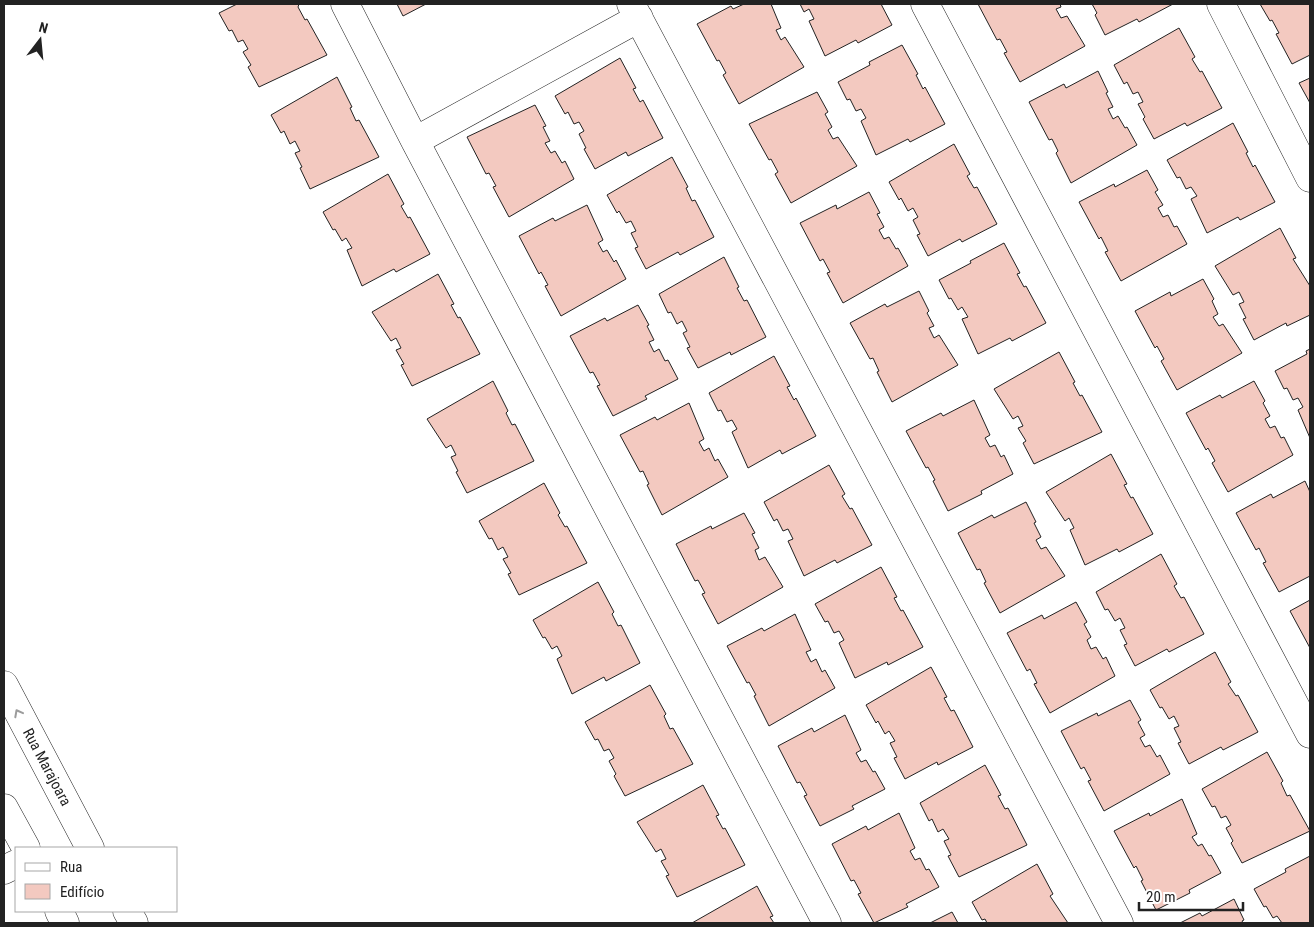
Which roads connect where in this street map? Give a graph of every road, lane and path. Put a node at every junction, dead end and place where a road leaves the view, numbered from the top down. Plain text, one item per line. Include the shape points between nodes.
1 (345, 4) edge
2 (925, 4) edge
3 (1220, 4) edge
4 (635, 11) edge
5 (415, 141) junction
6 (1310, 178) edge
7 (4, 685) edge
8 (1310, 734) edge
9 (4, 808) edge
10 (25, 847) edge
11 (89, 847) edge
12 (128, 912) edge
13 (134, 923) edge
14 (828, 923) edge
15 (1119, 923) edge

1 - 5 street
2 - 8 street
3 - 6 street
4 - 5 street
4 - 15 street
5 - 14 street
11 -> 7 street, Rua Marajoara
9 - 10 street
12 - 13 street

